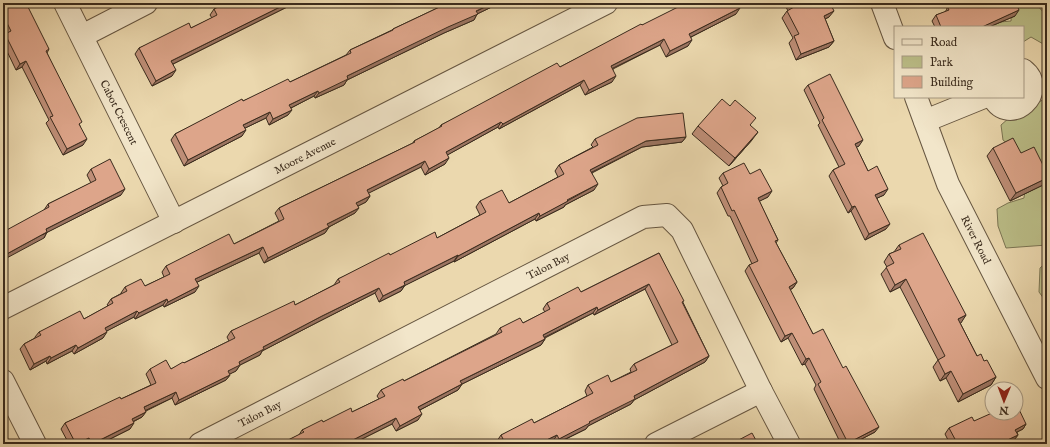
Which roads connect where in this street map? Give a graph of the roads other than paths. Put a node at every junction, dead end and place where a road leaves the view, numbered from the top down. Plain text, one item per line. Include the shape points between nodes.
1 (65, 3) edge
2 (146, 3) edge
3 (606, 3) edge
4 (882, 3) edge
5 (894, 35) edge
6 (82, 36) junction
7 (1024, 71) edge
8 (916, 98) edge
9 (982, 98) edge
10 (994, 98) edge
11 (925, 121) junction
12 (174, 222) junction
13 (3, 308) edge
14 (1047, 378) edge
15 (3, 381) edge
16 (761, 391) junction
17 (35, 444) edge
18 (200, 444) edge
19 (656, 444) edge
20 (789, 444) edge

1 - 6 street, Cabot Crescent
2 - 6 street
3 - 12 street, Moore Avenue
4 - 5 street
6 - 12 street, Cabot Crescent
7 - 10 street via 1031,78 1033,85 1033,92 1025,104 1019,108 1006,108
8 - 11 street, River Road
9 - 11 street
11 - 14 street, River Road via 948,184
12 - 13 street, Moore Avenue
15 - 17 street
16 - 18 street, Talon Bay via 682,230 666,215 642,217
16 - 19 street
16 - 20 street, Talon Bay

